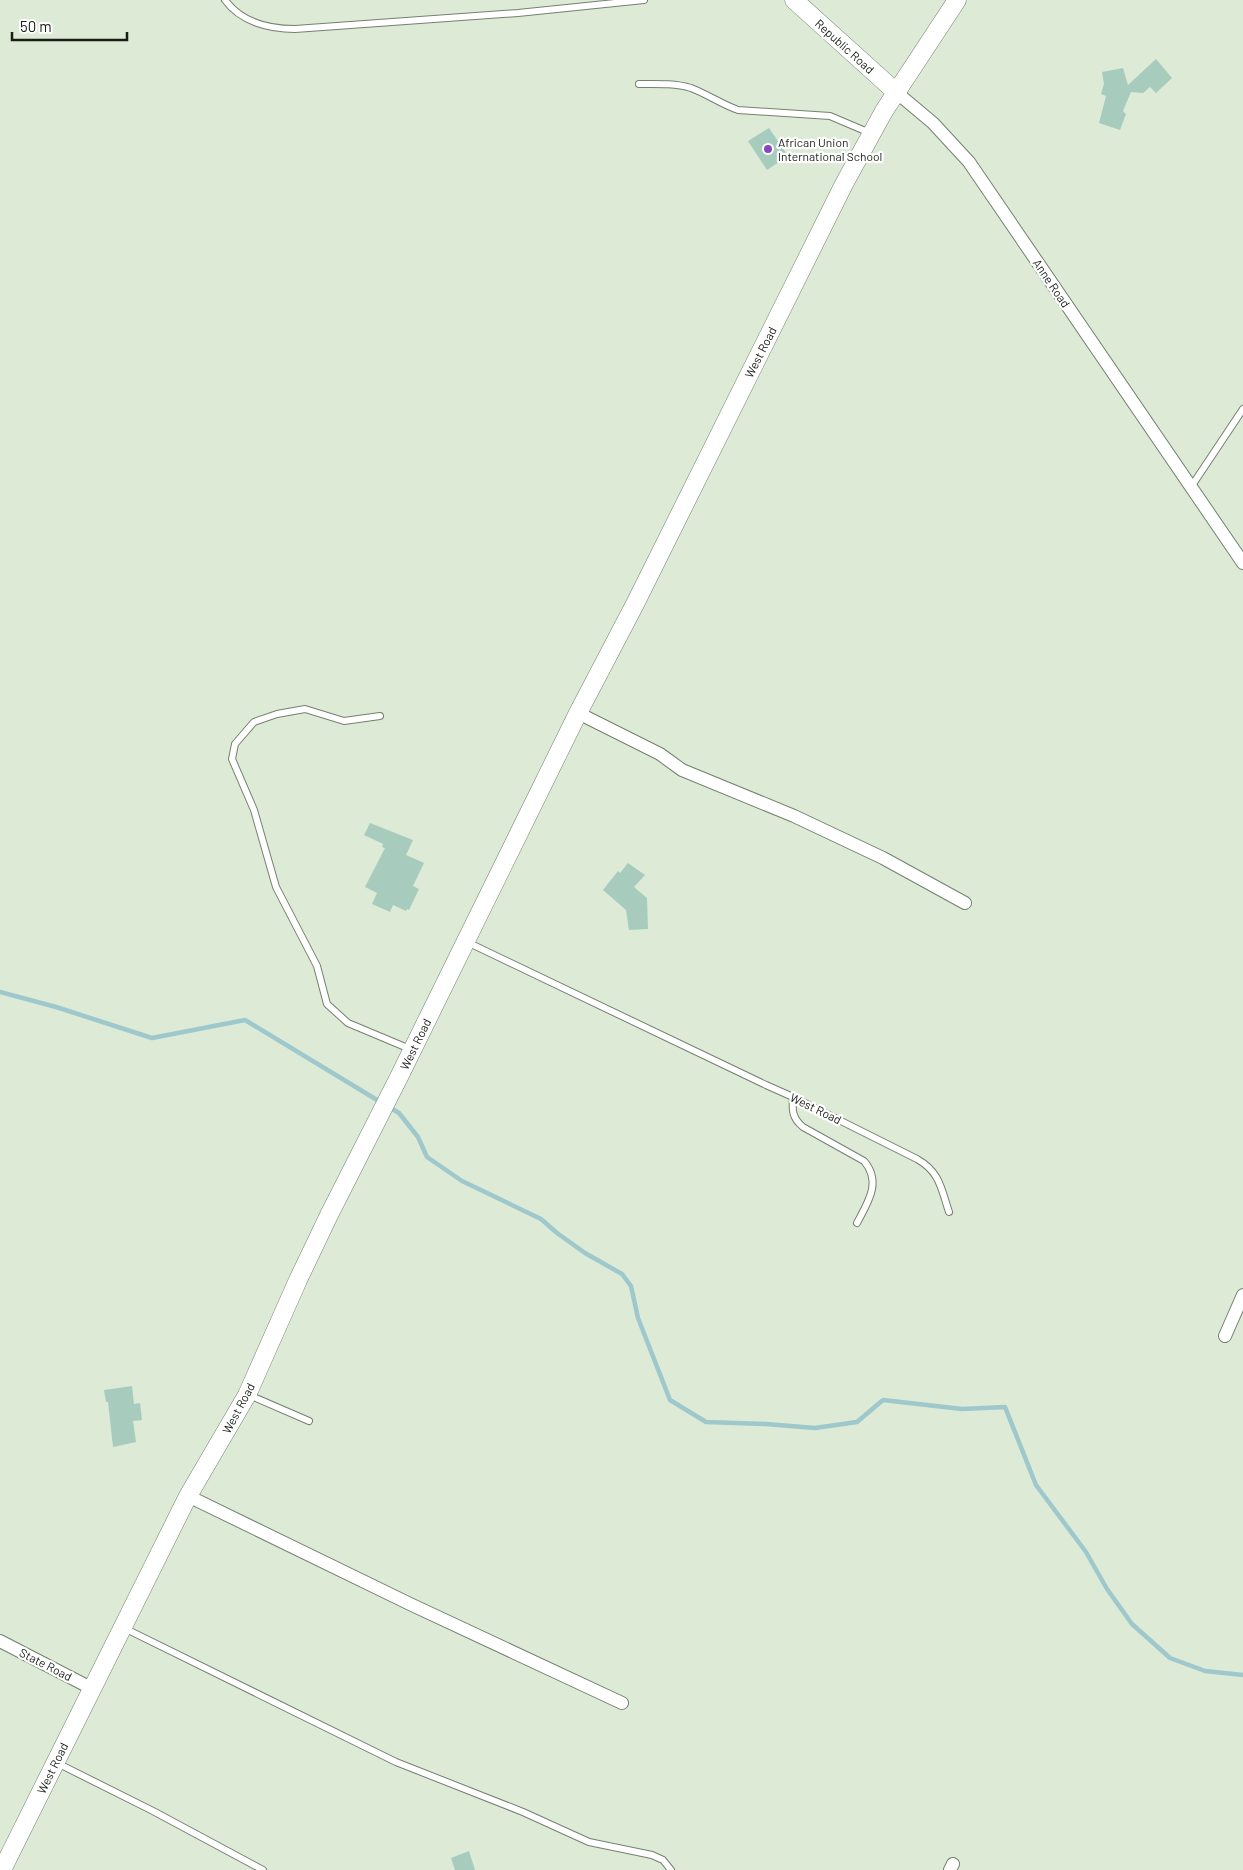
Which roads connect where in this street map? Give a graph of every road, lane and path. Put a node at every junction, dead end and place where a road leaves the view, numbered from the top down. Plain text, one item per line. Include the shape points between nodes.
1 (225, 0) edge
2 (644, 0) edge
3 (794, 0) edge
4 (958, 0) edge
5 (639, 84) dead end
6 (896, 92) junction
7 (871, 133) junction
8 (1243, 409) edge
9 (1190, 488) junction
10 (1243, 563) edge
11 (578, 713) junction
12 (380, 716) dead end
13 (965, 903) dead end
14 (466, 942) junction
15 (412, 1050) junction
16 (793, 1097) junction
17 (949, 1212) dead end
18 (857, 1223) dead end
19 (1243, 1295) edge
20 (1225, 1336) dead end
21 (247, 1395) junction
22 (309, 1421) dead end
23 (188, 1496) junction
24 (123, 1627) junction
25 (0, 1640) edge
26 (91, 1688) junction
27 (622, 1703) dead end
28 (55, 1762) junction
29 (2, 1870) edge
30 (262, 1870) edge
31 (671, 1870) edge

1 - 2 lane via 248,20 278,29 295,29 518,13
3 - 6 street, Republic Road
4 - 6 street, West Road
5 - 7 lane via 692,88 738,110 830,116
6 - 7 street, West Road
6 - 9 street, Anne Road via 933,123 969,162
7 - 11 street, West Road
8 - 9 lane
9 - 10 street, Anne Road
11 - 13 street via 660,754 687,772 794,816 883,858
11 - 14 street, West Road
12 - 15 lane via 344,721 305,709 277,714 254,722 235,744 232,759 254,810 276,887 317,966 327,1004 348,1023
14 - 15 street, West Road
14 - 16 lane, West Road
15 - 21 street, West Road via 298,1280
16 - 17 lane, West Road via 926,1164 939,1181
16 - 18 lane via 792,1110 796,1121 864,1161 870,1168 874,1187
19 - 20 street
21 - 22 lane
21 - 23 street, West Road
23 - 24 street, West Road
23 - 27 street
24 - 26 street, West Road
24 - 31 lane via 396,1762 589,1842 652,1855 664,1860
25 - 26 street, State Road
26 - 28 street, West Road
28 - 29 street, West Road
28 - 30 lane

